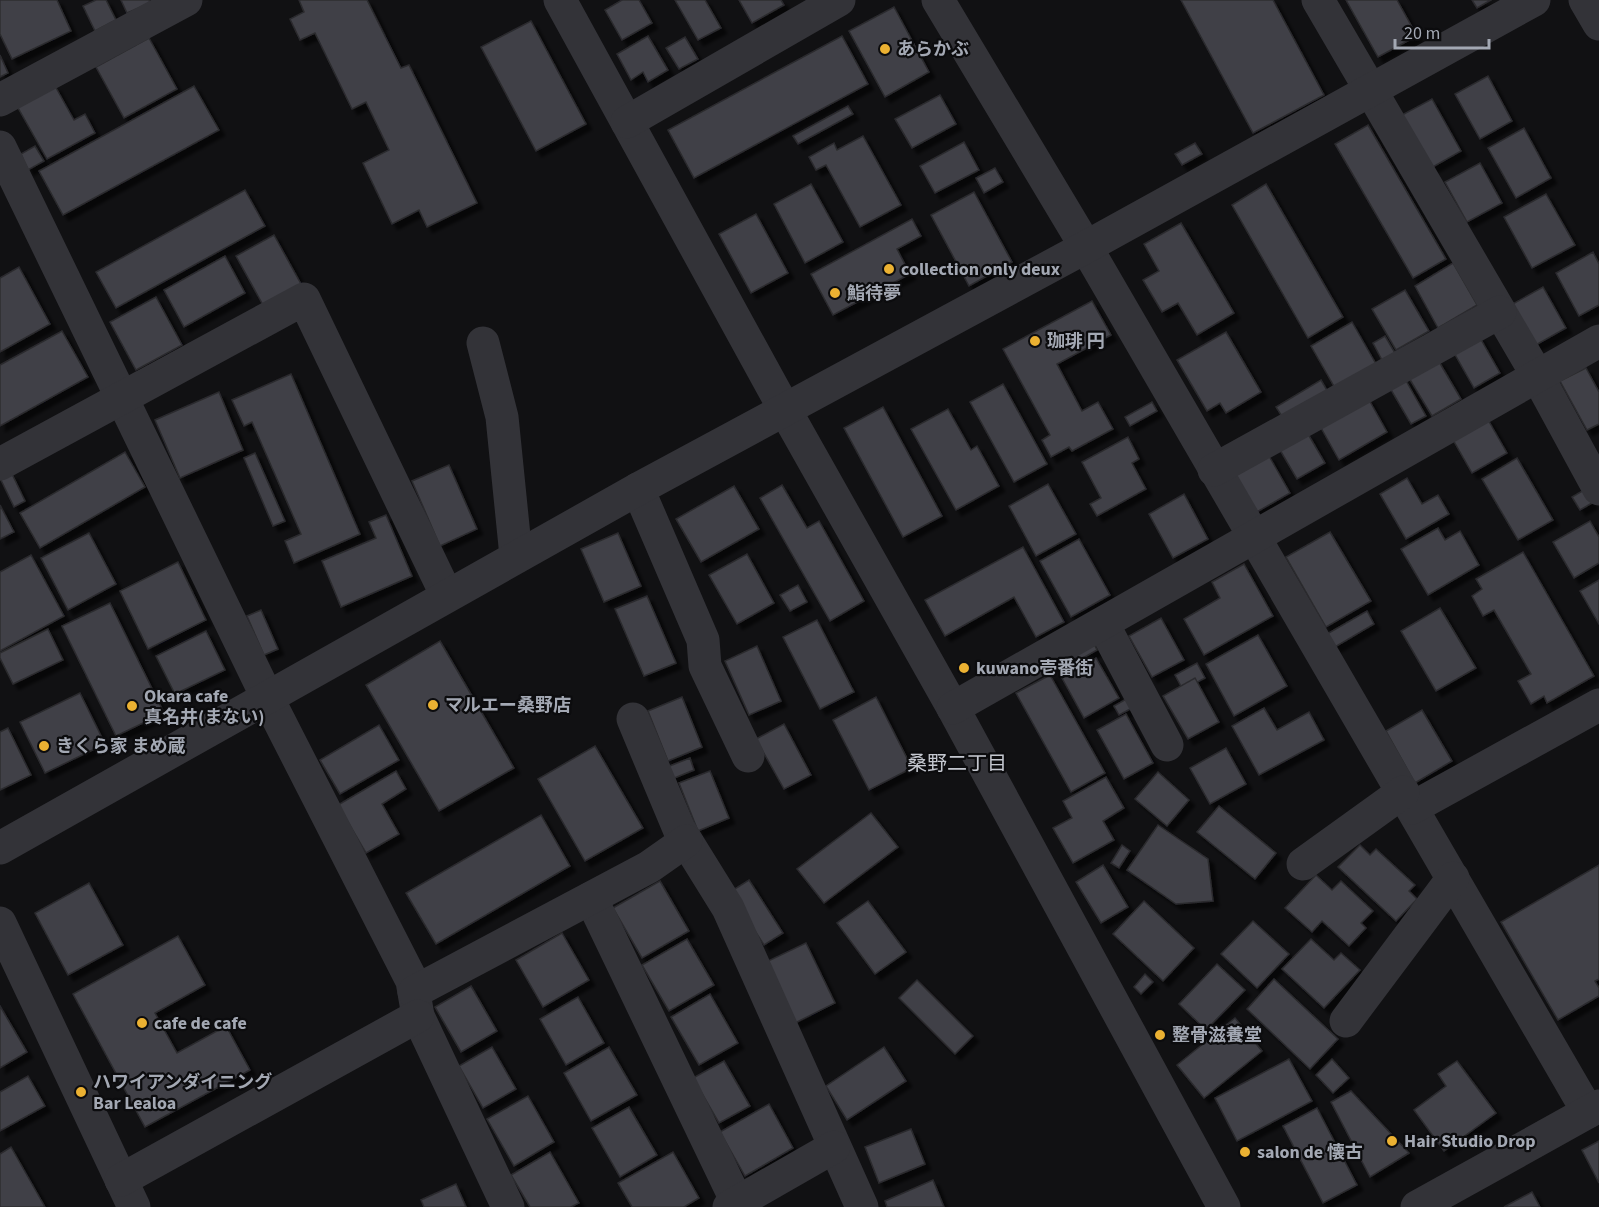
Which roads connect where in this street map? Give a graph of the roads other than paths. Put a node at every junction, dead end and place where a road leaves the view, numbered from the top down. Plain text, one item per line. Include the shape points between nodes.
1 (186, 0) edge
2 (560, 0) edge
3 (839, 0) edge
4 (938, 0) edge
5 (1318, 0) edge
6 (1534, 0) edge
7 (1585, 0) edge
8 (1599, 24) edge
9 (1369, 89) junction
10 (0, 100) edge
11 (627, 122) junction
12 (0, 147) edge
13 (1086, 247) junction
14 (1500, 312) junction
15 (1599, 341) edge
16 (483, 343) dead end
17 (1537, 375) junction
18 (122, 396) junction
19 (786, 410) junction
20 (0, 464) edge
21 (1214, 470) junction
22 (638, 489) junction
23 (1599, 489) edge
24 (1254, 539) junction
25 (516, 556) junction
26 (447, 596) junction
27 (1103, 624) junction
28 (267, 697) junction
29 (1599, 705) edge
30 (954, 708) junction
31 (633, 719) dead end
32 (1167, 745) dead end
33 (748, 756) dead end
34 (1407, 800) junction
35 (686, 841) junction
36 (0, 848) edge
37 (1304, 864) dead end
38 (1453, 878) junction
39 (591, 898) junction
40 (0, 923) edge
41 (416, 1004) junction
42 (1346, 1021) dead end
43 (1594, 1109) edge
44 (834, 1147) junction
45 (128, 1193) edge
46 (1436, 1203) edge
47 (733, 1205) edge
48 (508, 1207) edge
49 (862, 1207) edge
50 (1224, 1207) edge

1 - 10 street
2 - 11 street
3 - 11 street
4 - 13 street
5 - 9 street
6 - 9 street
7 - 8 street
9 - 13 street
9 - 14 street
11 - 19 street
12 - 18 street
13 - 19 street
13 - 21 street
14 - 17 street
14 - 21 street
15 - 17 street
16 - 25 street via 502,417
17 - 23 street
17 - 24 street
18 - 20 street
18 - 26 street via 304,299
18 - 28 street
19 - 22 street
19 - 30 street
21 - 24 street
22 - 25 street
22 - 33 street via 703,640 705,666
24 - 27 street
24 - 34 street
25 - 26 street
26 - 28 street
27 - 30 street
27 - 32 street
28 - 36 street
28 - 41 street via 412,981
29 - 34 street
30 - 50 street
31 - 35 street
34 - 37 street
34 - 38 street
35 - 39 street via 649,867
35 - 44 street via 728,908
38 - 42 street
38 - 43 street
39 - 41 street
39 - 47 street
40 - 45 street
41 - 45 street
41 - 48 street
43 - 46 street
44 - 47 street
44 - 49 street

